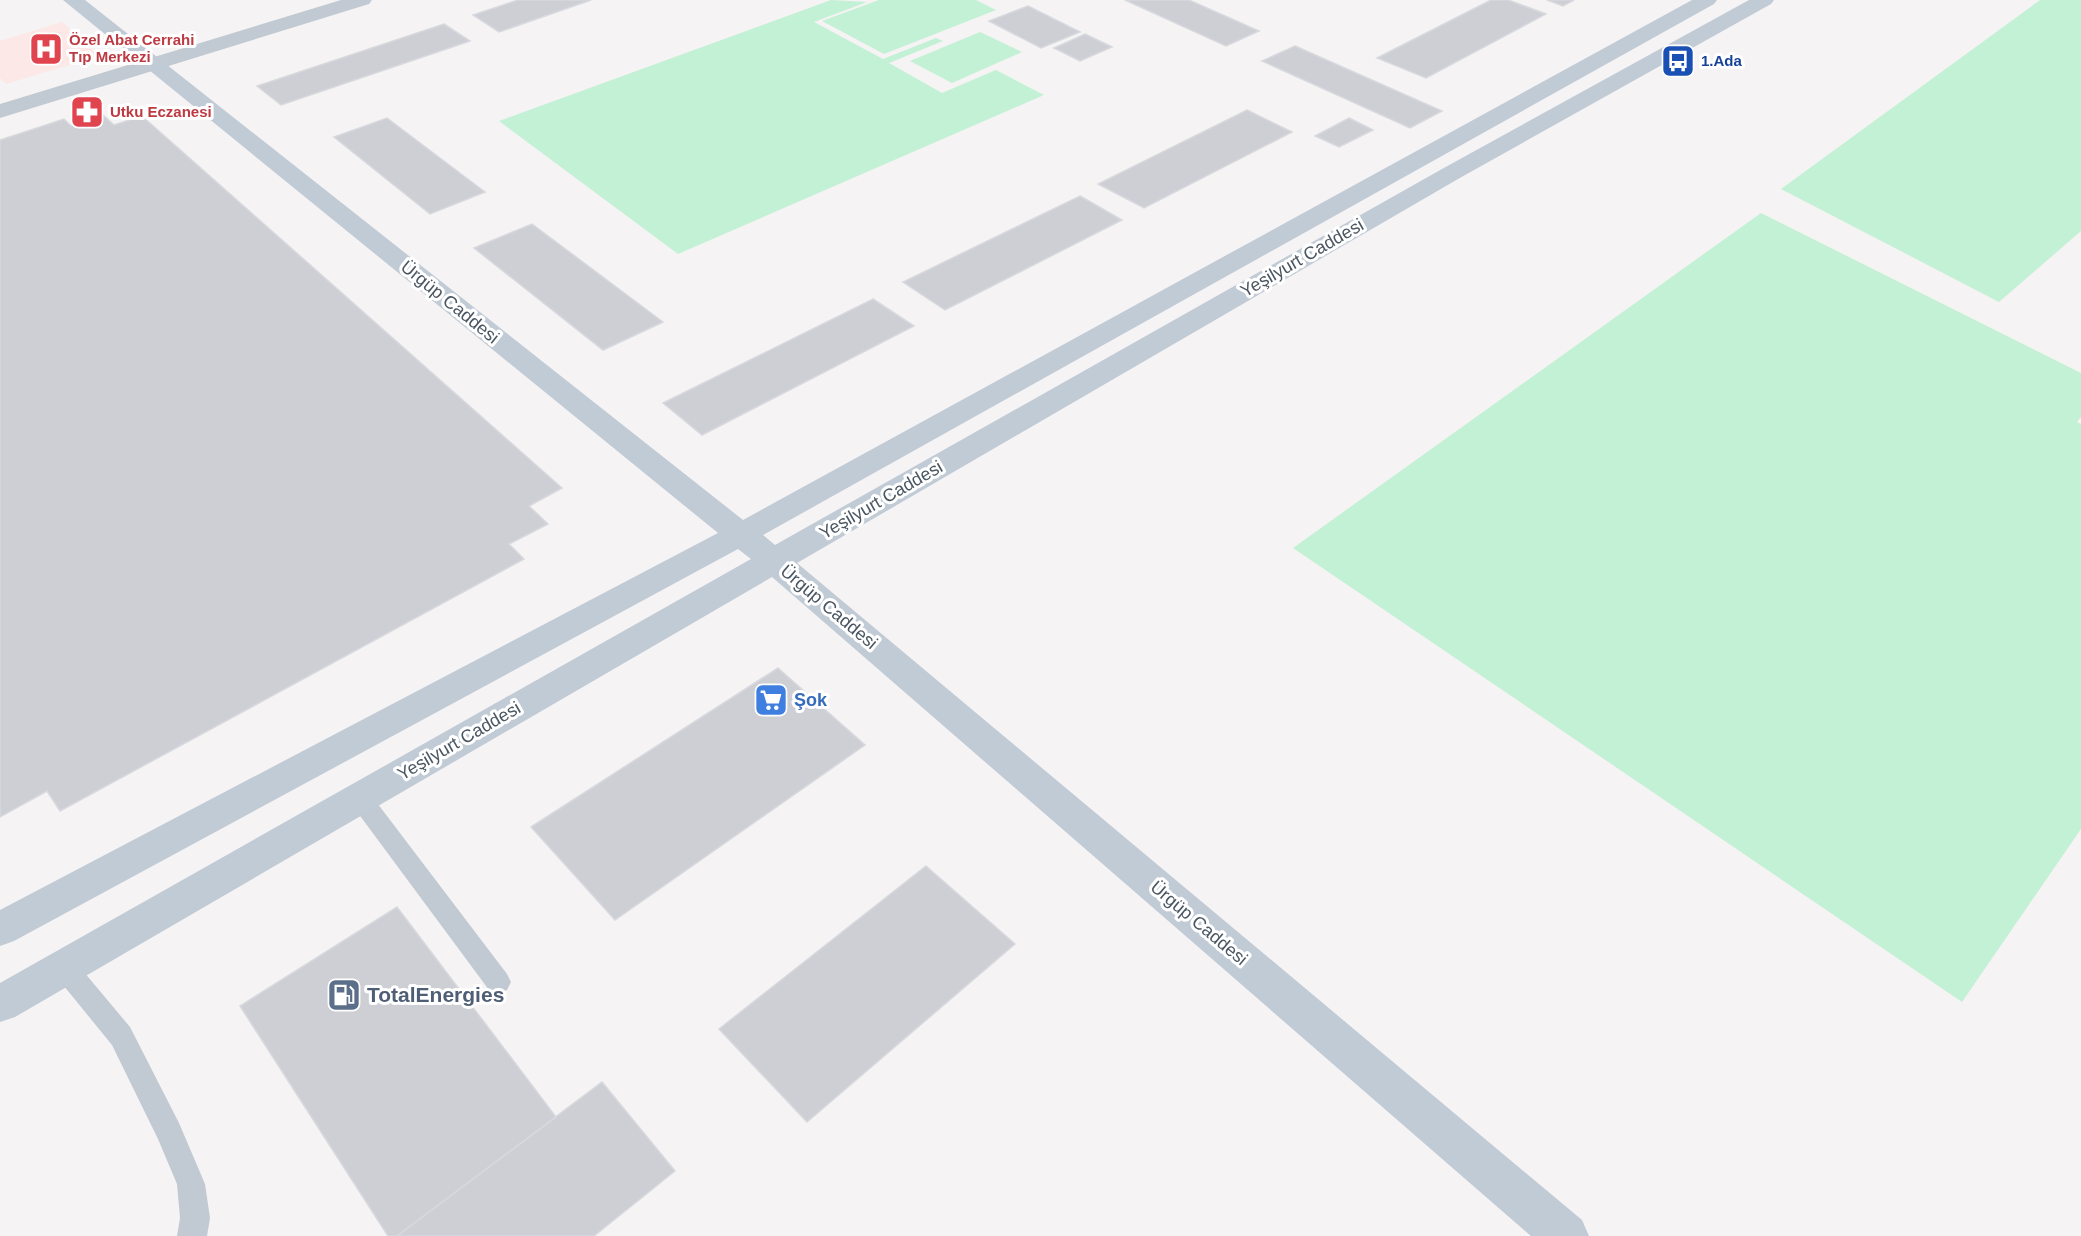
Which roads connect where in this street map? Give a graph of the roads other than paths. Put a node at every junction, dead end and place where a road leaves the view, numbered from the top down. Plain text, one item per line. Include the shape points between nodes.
1 (73, 0) edge
2 (362, 0) edge
3 (1707, 0) edge
4 (1764, 0) edge
5 (153, 66) junction
6 (0, 111) edge
7 (1496, 116) junction
8 (1527, 130) junction
9 (1419, 160) junction
10 (1450, 174) junction
11 (741, 534) junction
12 (774, 561) junction
13 (360, 798) junction
14 (0, 929) edge
15 (64, 967) junction
16 (498, 982) dead end
17 (0, 1004) edge
18 (192, 1236) edge
19 (1566, 1236) edge

1 - 5 main road, Ürgüp Caddesi
2 - 5 street
3 - 7 main road, Yeşilyurt Caddesi
4 - 8 main road, Yeşilyurt Caddesi
5 - 6 street
5 - 11 main road, Ürgüp Caddesi
7 - 8 main road
7 - 9 main road, Yeşilyurt Caddesi
8 - 10 main road, Yeşilyurt Caddesi
9 - 10 main road
9 - 11 main road, Yeşilyurt Caddesi
10 - 12 main road, Yeşilyurt Caddesi
11 - 12 main road, Ürgüp Caddesi
11 - 14 main road, Yeşilyurt Caddesi
12 - 13 main road, Yeşilyurt Caddesi
12 - 19 main road, Ürgüp Caddesi
13 - 15 main road, Yeşilyurt Caddesi
13 - 16 lane
15 - 17 main road, Yeşilyurt Caddesi
15 - 18 lane via 121,1036 169,1132 191,1184 195,1218

